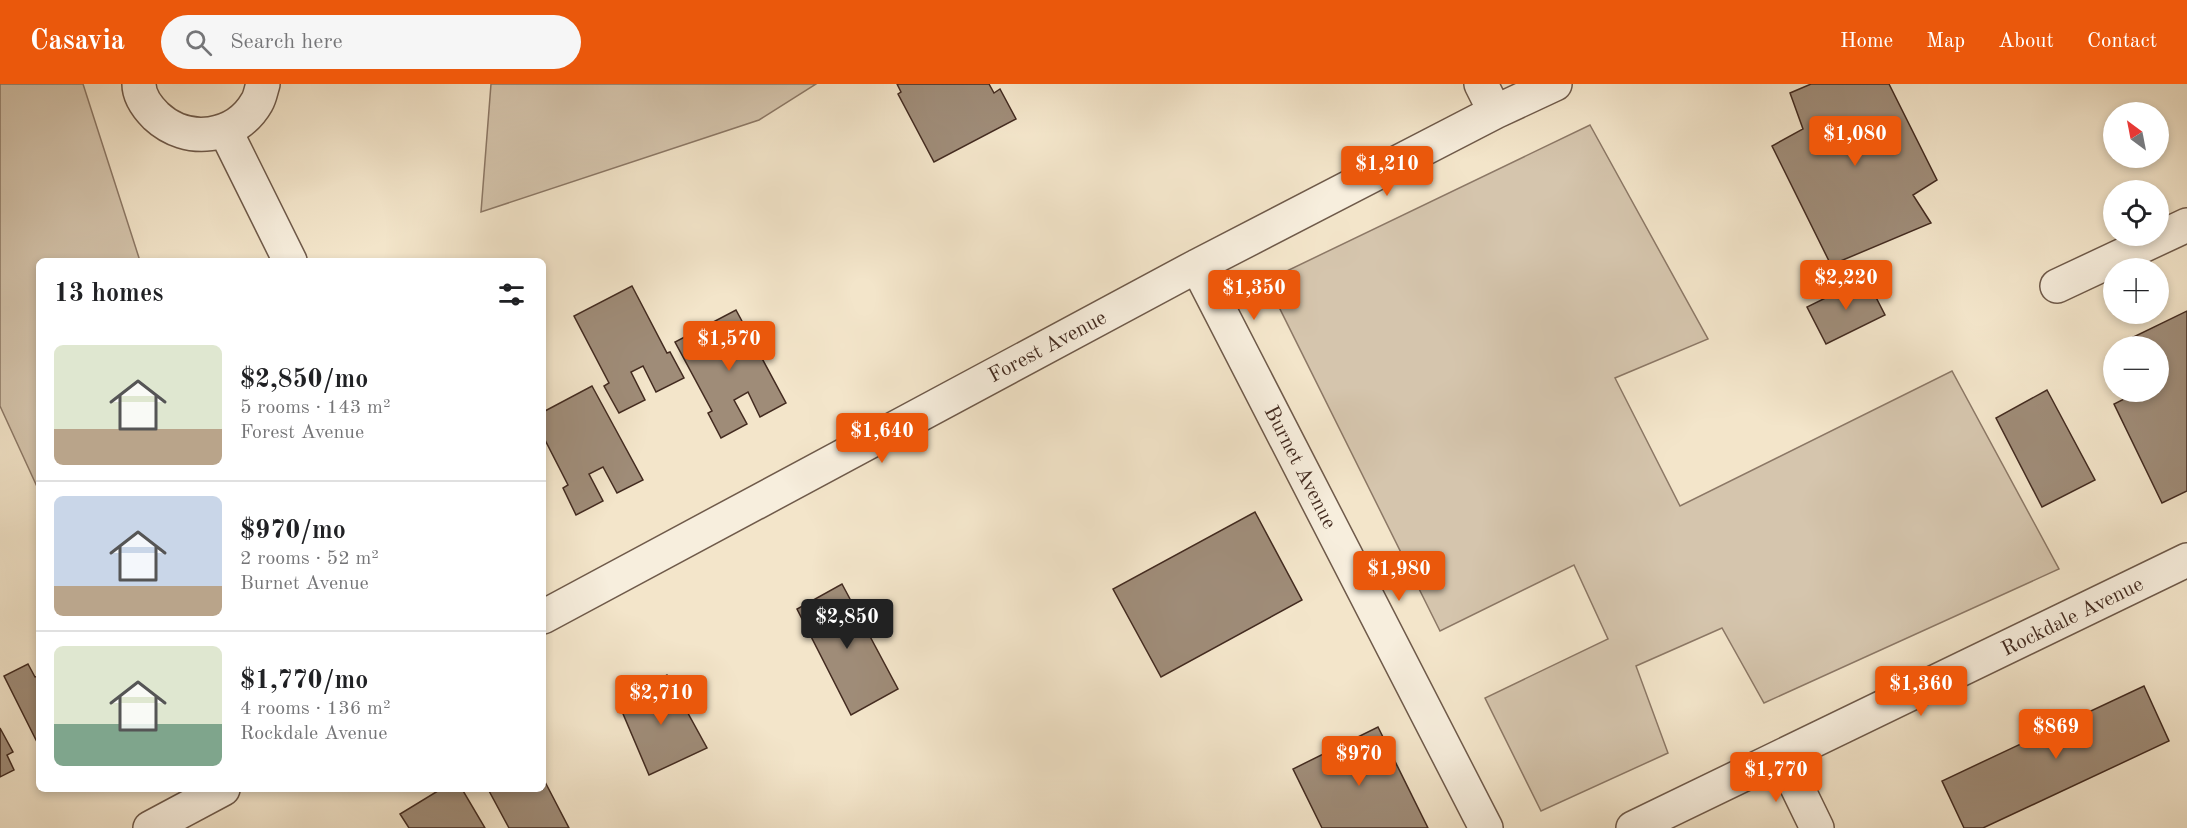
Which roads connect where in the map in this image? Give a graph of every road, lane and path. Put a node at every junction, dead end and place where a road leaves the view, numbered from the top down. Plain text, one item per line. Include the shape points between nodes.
1 (139, 84) edge
2 (263, 84) edge
3 (1555, 84) edge
4 (1488, 98) edge
5 (225, 130) junction
6 (2187, 225) edge
7 (289, 258) edge
8 (1197, 266) junction
9 (2057, 286) dead end
10 (2187, 560) edge
11 (546, 615) edge
12 (1782, 756) junction
13 (217, 792) edge
14 (150, 828) edge
15 (1486, 828) edge
16 (1633, 828) edge
17 (1817, 828) edge

1 - 5 street via 149,109 165,124 185,133 207,135
2 - 5 street via 258,101 244,118
3 - 4 street, Forest Avenue
4 - 8 street, Forest Avenue
5 - 7 street
6 - 9 street
8 - 11 street, Forest Avenue
8 - 15 street, Burnet Avenue
10 - 12 street, Rockdale Avenue
12 - 16 street, Rockdale Avenue
12 - 17 street
13 - 14 street

